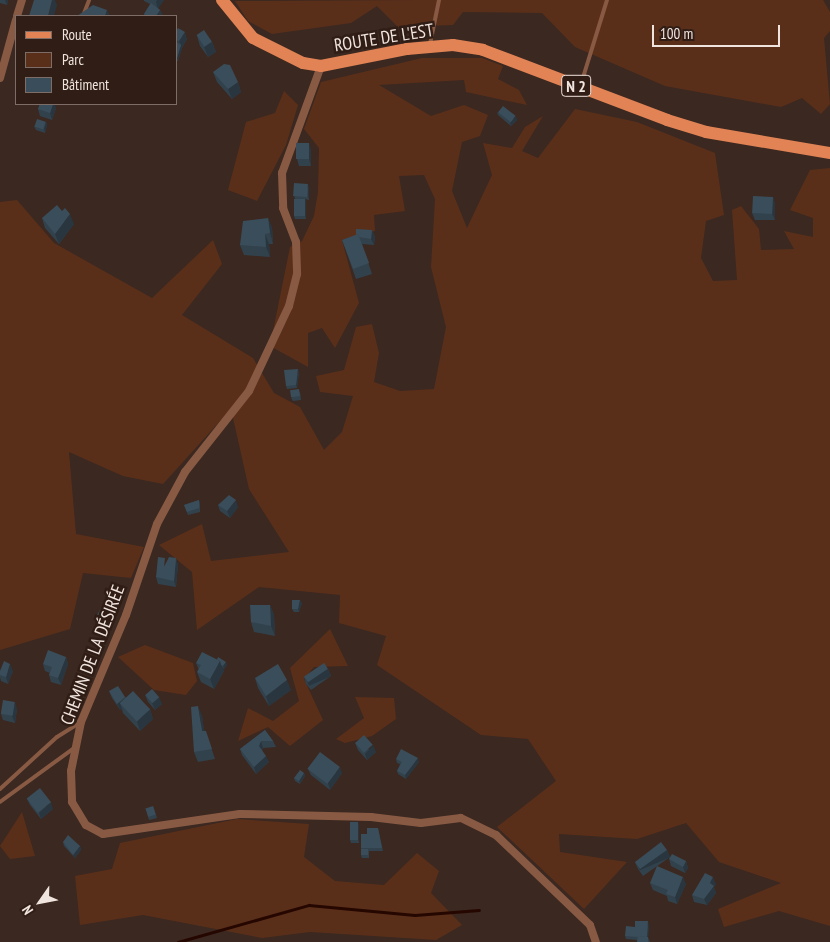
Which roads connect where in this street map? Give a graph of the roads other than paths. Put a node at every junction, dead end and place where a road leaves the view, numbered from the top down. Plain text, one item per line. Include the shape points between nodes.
1 (22, 0) edge
2 (89, 0) edge
3 (222, 0) edge
4 (439, 0) edge
5 (607, 0) edge
6 (17, 15) edge
7 (83, 15) edge
8 (15, 24) edge
9 (431, 47) junction
10 (321, 66) junction
11 (0, 78) edge
12 (580, 88) junction
13 (830, 153) edge
14 (81, 722) junction
15 (74, 748) junction
16 (0, 789) edge
17 (0, 802) edge
18 (596, 942) edge

1 - 6 street
2 - 7 lane
3 - 10 main road, ROUTE DE L'EST / N 2 via 253,38 272,52
4 - 9 lane
5 - 12 lane
8 - 11 street
9 - 10 main road, ROUTE DE L'EST / N 2
9 - 12 main road, ROUTE DE L'EST / N 2 via 483,50
10 - 14 street, CHEMIN DE LA DÉSIRÉE via 282,174 282,208 296,242 297,274 289,306 248,390 173,490
12 - 13 main road, ROUTE DE L'EST / N 2 via 706,132
14 - 15 street, CHEMIN DE LA DÉSIRÉE
14 - 16 lane via 57,737
15 - 17 lane
15 - 18 street, CHEMIN DE LA DÉSIRÉE via 72,802 86,825 103,834 240,814 371,817 421,823 461,818 476,822 496,835 590,925

